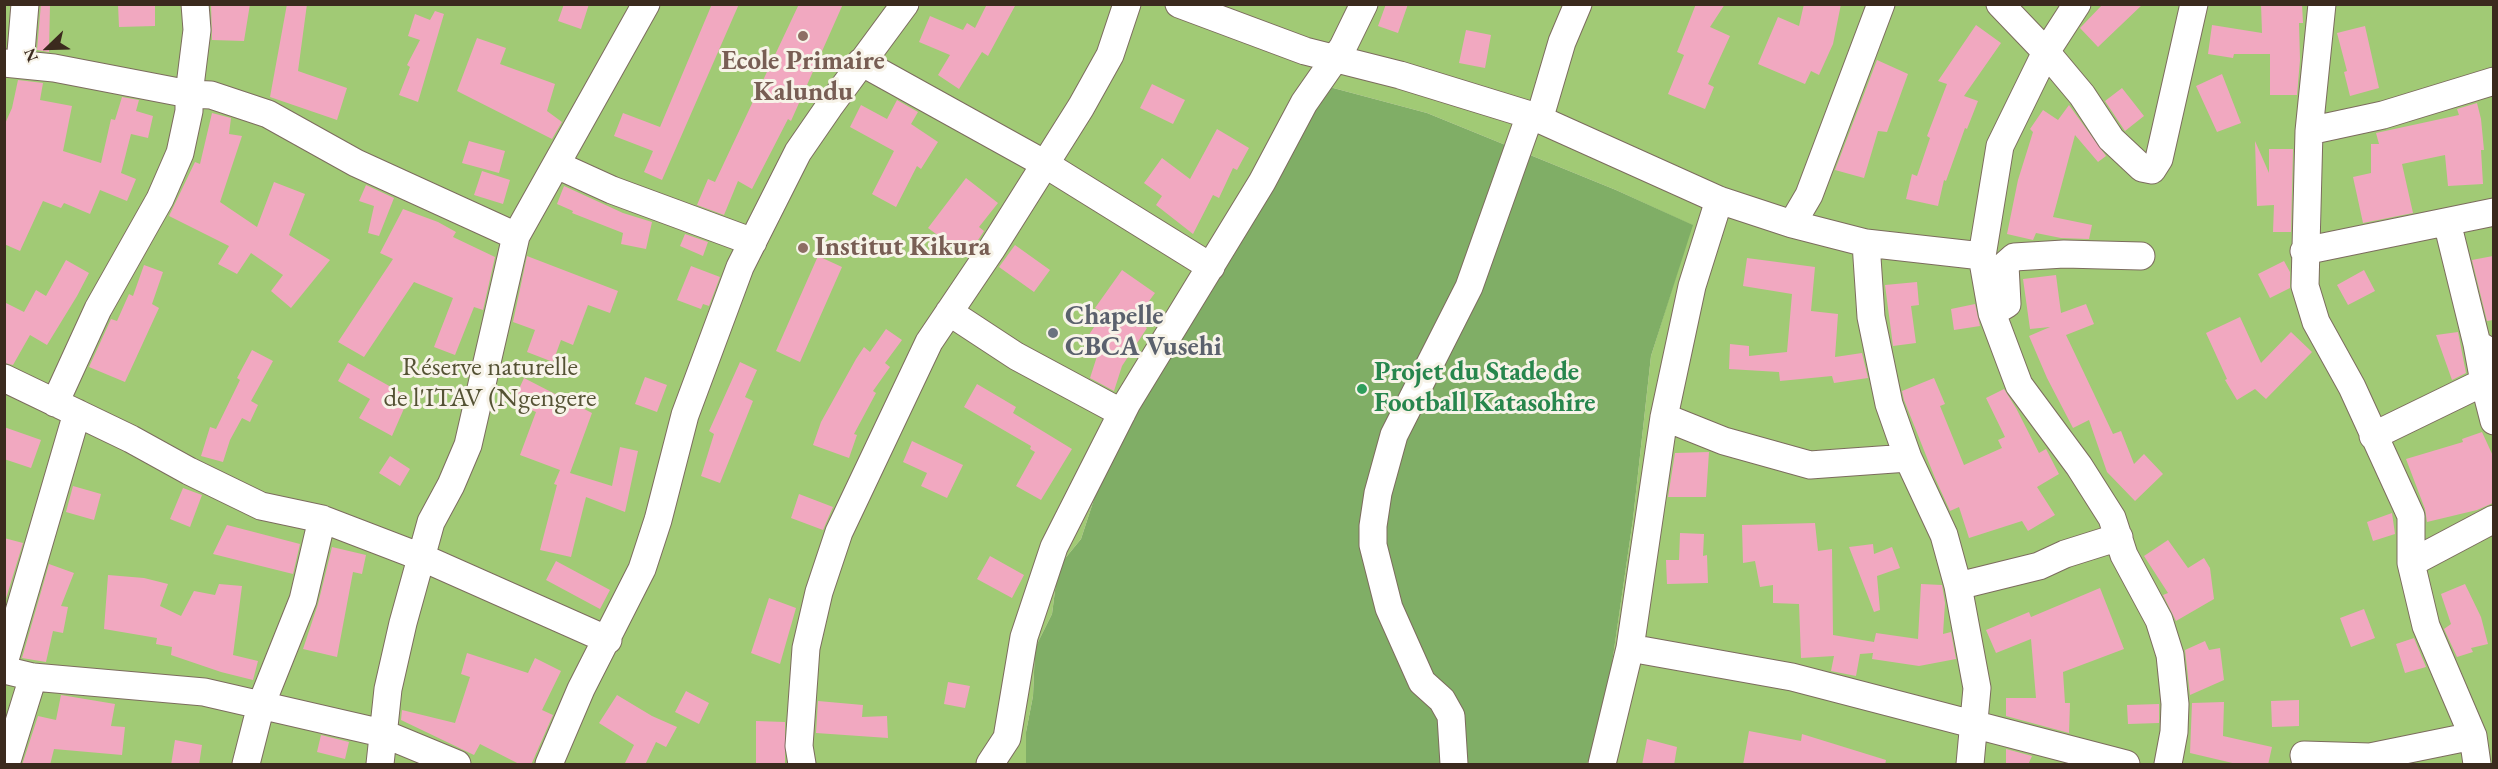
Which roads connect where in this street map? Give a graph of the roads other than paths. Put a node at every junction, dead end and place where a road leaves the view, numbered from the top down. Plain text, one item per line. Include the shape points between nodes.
1 (24, 4) edge
2 (195, 4) edge
3 (905, 4) edge
4 (1127, 4) edge
5 (1179, 4) edge
6 (1364, 4) edge
7 (1578, 4) edge
8 (1881, 4) edge
9 (2000, 4) edge
10 (2077, 4) edge
11 (2194, 4) edge
12 (2322, 4) edge
13 (639, 7) edge
14 (2046, 52) junction
15 (1334, 59) junction
16 (861, 62) junction
17 (12, 64) edge
18 (2493, 81) edge
19 (189, 94) junction
20 (1535, 117) junction
21 (2309, 131) junction
22 (1046, 164) junction
23 (557, 165) junction
24 (1719, 200) junction
25 (2493, 212) edge
26 (2447, 222) junction
27 (1792, 224) junction
28 (516, 236) junction
29 (753, 242) junction
30 (1866, 243) junction
31 (2304, 251) junction
32 (1982, 256) junction
33 (2141, 256) dead end
34 (1211, 267) junction
35 (949, 312) junction
36 (1992, 313) junction
37 (2485, 349) edge
38 (4, 378) edge
39 (2484, 382) junction
40 (66, 408) junction
41 (1122, 413) junction
42 (1664, 417) junction
43 (2493, 421) edge
44 (2373, 436) junction
45 (1908, 458) junction
46 (322, 519) junction
47 (2493, 519) edge
48 (2119, 537) junction
49 (421, 557) junction
50 (2411, 563) junction
51 (1958, 586) junction
52 (608, 640) junction
53 (1630, 648) junction
54 (4, 663) edge
55 (4, 670) edge
56 (33, 677) junction
57 (261, 705) junction
58 (1974, 725) junction
59 (382, 733) junction
60 (2473, 736) junction
61 (6, 765) edge
62 (246, 765) edge
63 (380, 765) edge
64 (457, 765) edge
65 (549, 765) edge
66 (802, 765) edge
67 (990, 765) edge
68 (1454, 765) edge
69 (1602, 765) edge
70 (1970, 765) edge
71 (2126, 765) edge
72 (2168, 765) edge
73 (2306, 765) edge
74 (2478, 765) edge

1 - 17 street
2 - 19 street via 197,30
3 - 16 street
4 - 22 street via 1110,55
5 - 15 street via 1248,32
6 - 15 street
7 - 20 street
8 - 27 street via 1809,195
9 - 14 street
10 - 14 street
11 - 14 street via 2159,159 2152,170 2142,168 2111,139 2082,95
12 - 21 street
13 - 23 street
14 - 32 street via 2000,146
15 - 20 street
15 - 34 street via 1304,103
16 - 22 street
16 - 29 street via 798,152
17 - 19 street via 54,68
18 - 21 street via 2383,115
19 - 28 street via 211,95 268,114 356,163
19 - 40 street via 180,153 160,199 98,309
20 - 24 street
20 - 68 street via 1469,287 1394,435 1373,526 1373,545 1389,608 1422,682 1442,700 1451,716
21 - 31 street
22 - 34 street
22 - 35 street
23 - 28 street
23 - 29 street via 612,190
24 - 27 street
24 - 42 street via 1692,286
25 - 26 street
26 - 31 street
26 - 37 street
27 - 30 street
28 - 49 street via 468,445 431,522
29 - 52 street via 685,415 642,569
30 - 32 street
30 - 45 street via 1871,317 1889,404
31 - 44 street via 2305,286 2316,322 2352,387
32 - 36 street
33 - 36 street via 2014,257 2006,265 2007,304
34 - 41 street
35 - 41 street via 1016,356
35 - 66 street via 928,342 860,485 819,592 806,648 799,746
36 - 48 street via 2019,385 2079,466 2112,518
37 - 39 street
38 - 40 street
39 - 43 street
39 - 44 street
40 - 46 street via 261,506
40 - 54 street
41 - 67 street via 1054,547 1024,637 1006,738
42 - 45 street via 1724,441 1810,465
42 - 53 street
44 - 50 street via 2411,516
45 - 51 street via 1944,535
46 - 49 street
46 - 57 street via 303,600
47 - 50 street
48 - 51 street via 2039,566
48 - 72 street via 2124,555 2159,620 2170,655 2174,713
49 - 52 street
49 - 59 street via 388,689
50 - 60 street via 2426,626
51 - 58 street via 1977,688
52 - 65 street via 581,689
53 - 58 street via 1792,677
53 - 69 street
55 - 56 street
56 - 57 street via 204,692
56 - 61 street
57 - 59 street
57 - 62 street
58 - 70 street
58 - 71 street
59 - 63 street
59 - 64 street
60 - 73 street via 2370,757 2304,755
60 - 74 street

